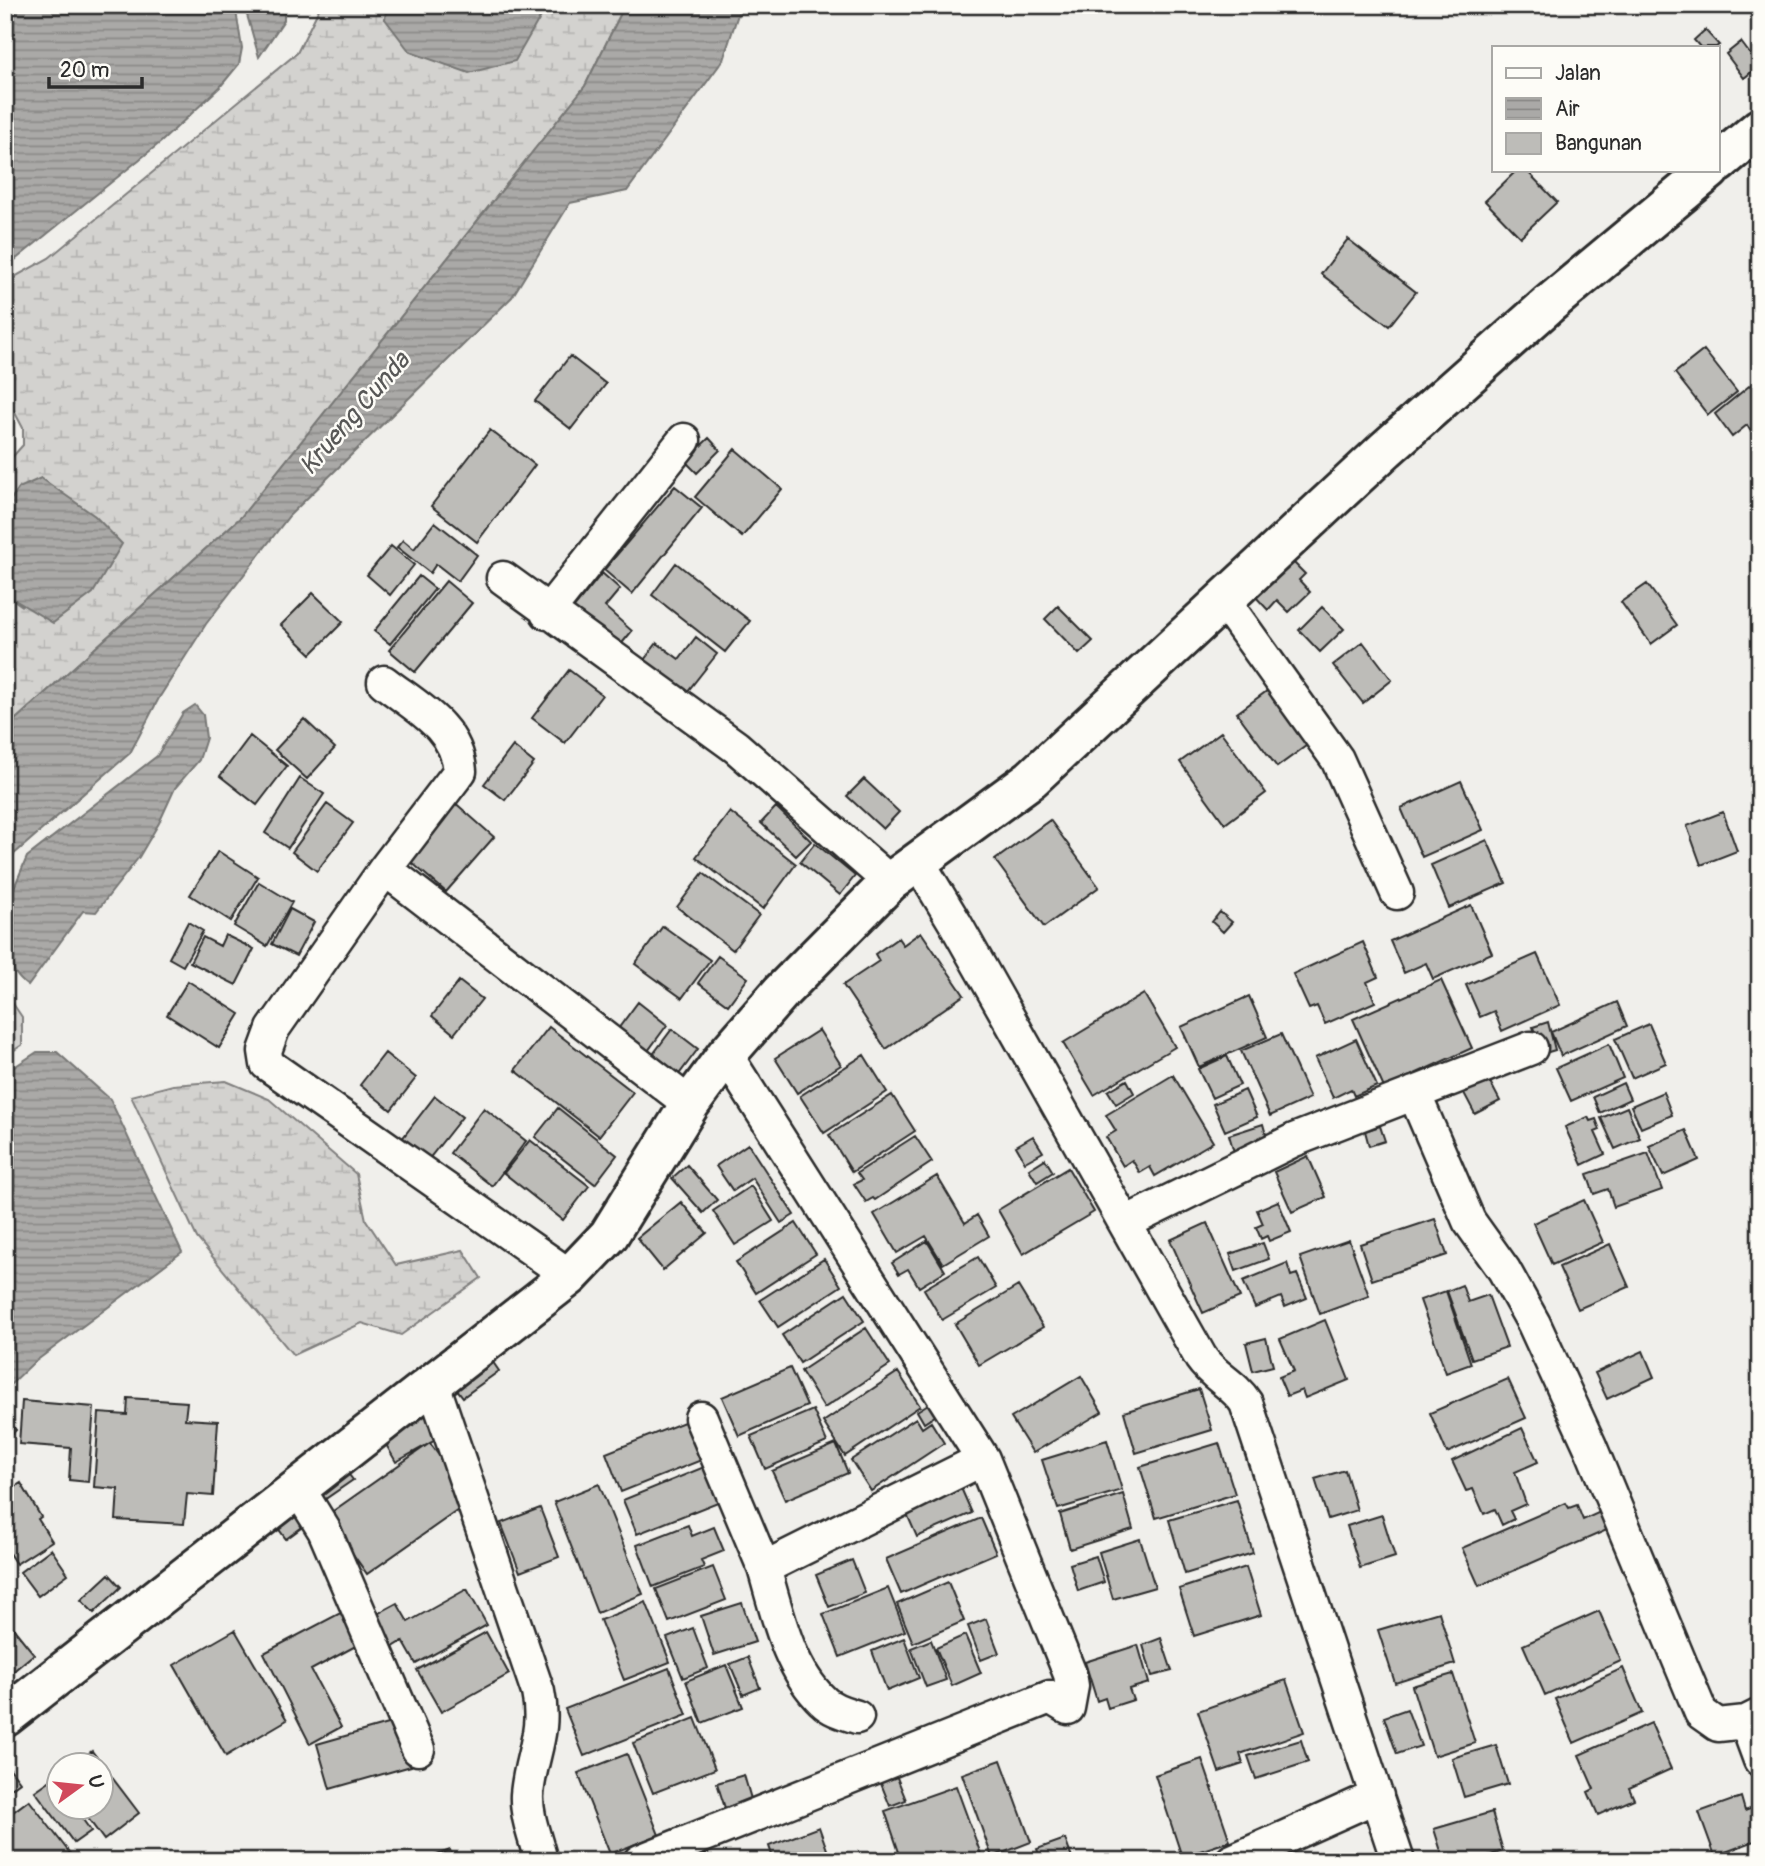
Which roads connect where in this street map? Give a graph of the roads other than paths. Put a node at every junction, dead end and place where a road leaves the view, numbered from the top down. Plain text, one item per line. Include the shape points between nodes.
1 (1760, 128) edge
2 (1720, 161) edge
3 (1708, 172) edge
4 (684, 440) dead end
5 (503, 578) dead end
6 (1224, 601) junction
7 (547, 613) junction
8 (384, 682) dead end
9 (385, 869) junction
10 (903, 871) junction
11 (1397, 893) dead end
12 (1531, 1048) dead end
13 (726, 1055) junction
14 (1415, 1093) junction
15 (690, 1104) junction
16 (1125, 1223) junction
17 (570, 1276) junction
18 (433, 1384) junction
19 (701, 1418) dead end
20 (983, 1459) junction
21 (298, 1488) junction
22 (764, 1568) junction
23 (5, 1717) edge
24 (857, 1717) dead end
25 (1753, 1718) edge
26 (418, 1749) dead end
27 (1760, 1760) edge
28 (1377, 1797) junction
29 (541, 1861) edge
30 (640, 1861) edge
31 (1231, 1861) edge
32 (1398, 1861) edge

1 - 2 street
3 - 6 street via 1426,413
4 - 7 street
5 - 7 street
6 - 10 street via 1031,779
6 - 11 street via 1337,759
7 - 10 street
8 - 9 street via 449,734 459,752 460,771
9 - 15 street
9 - 17 street via 273,1028 265,1051 267,1064
10 - 13 street via 782,991
10 - 16 street
12 - 14 street
13 - 15 street
13 - 20 street
14 - 16 street via 1293,1140
14 - 25 street via 1469,1221 1504,1270 1545,1348 1701,1713 1718,1725
15 - 17 street via 609,1235
16 - 28 street via 1200,1359 1246,1403
17 - 18 street
18 - 21 street
18 - 29 street via 543,1714 527,1795
19 - 22 street
20 - 22 street
20 - 30 street via 1070,1674 1068,1708 1050,1697
21 - 23 street
21 - 26 street via 324,1530
22 - 24 street via 782,1627 809,1686 824,1703
25 - 27 street
28 - 31 street
28 - 32 street

